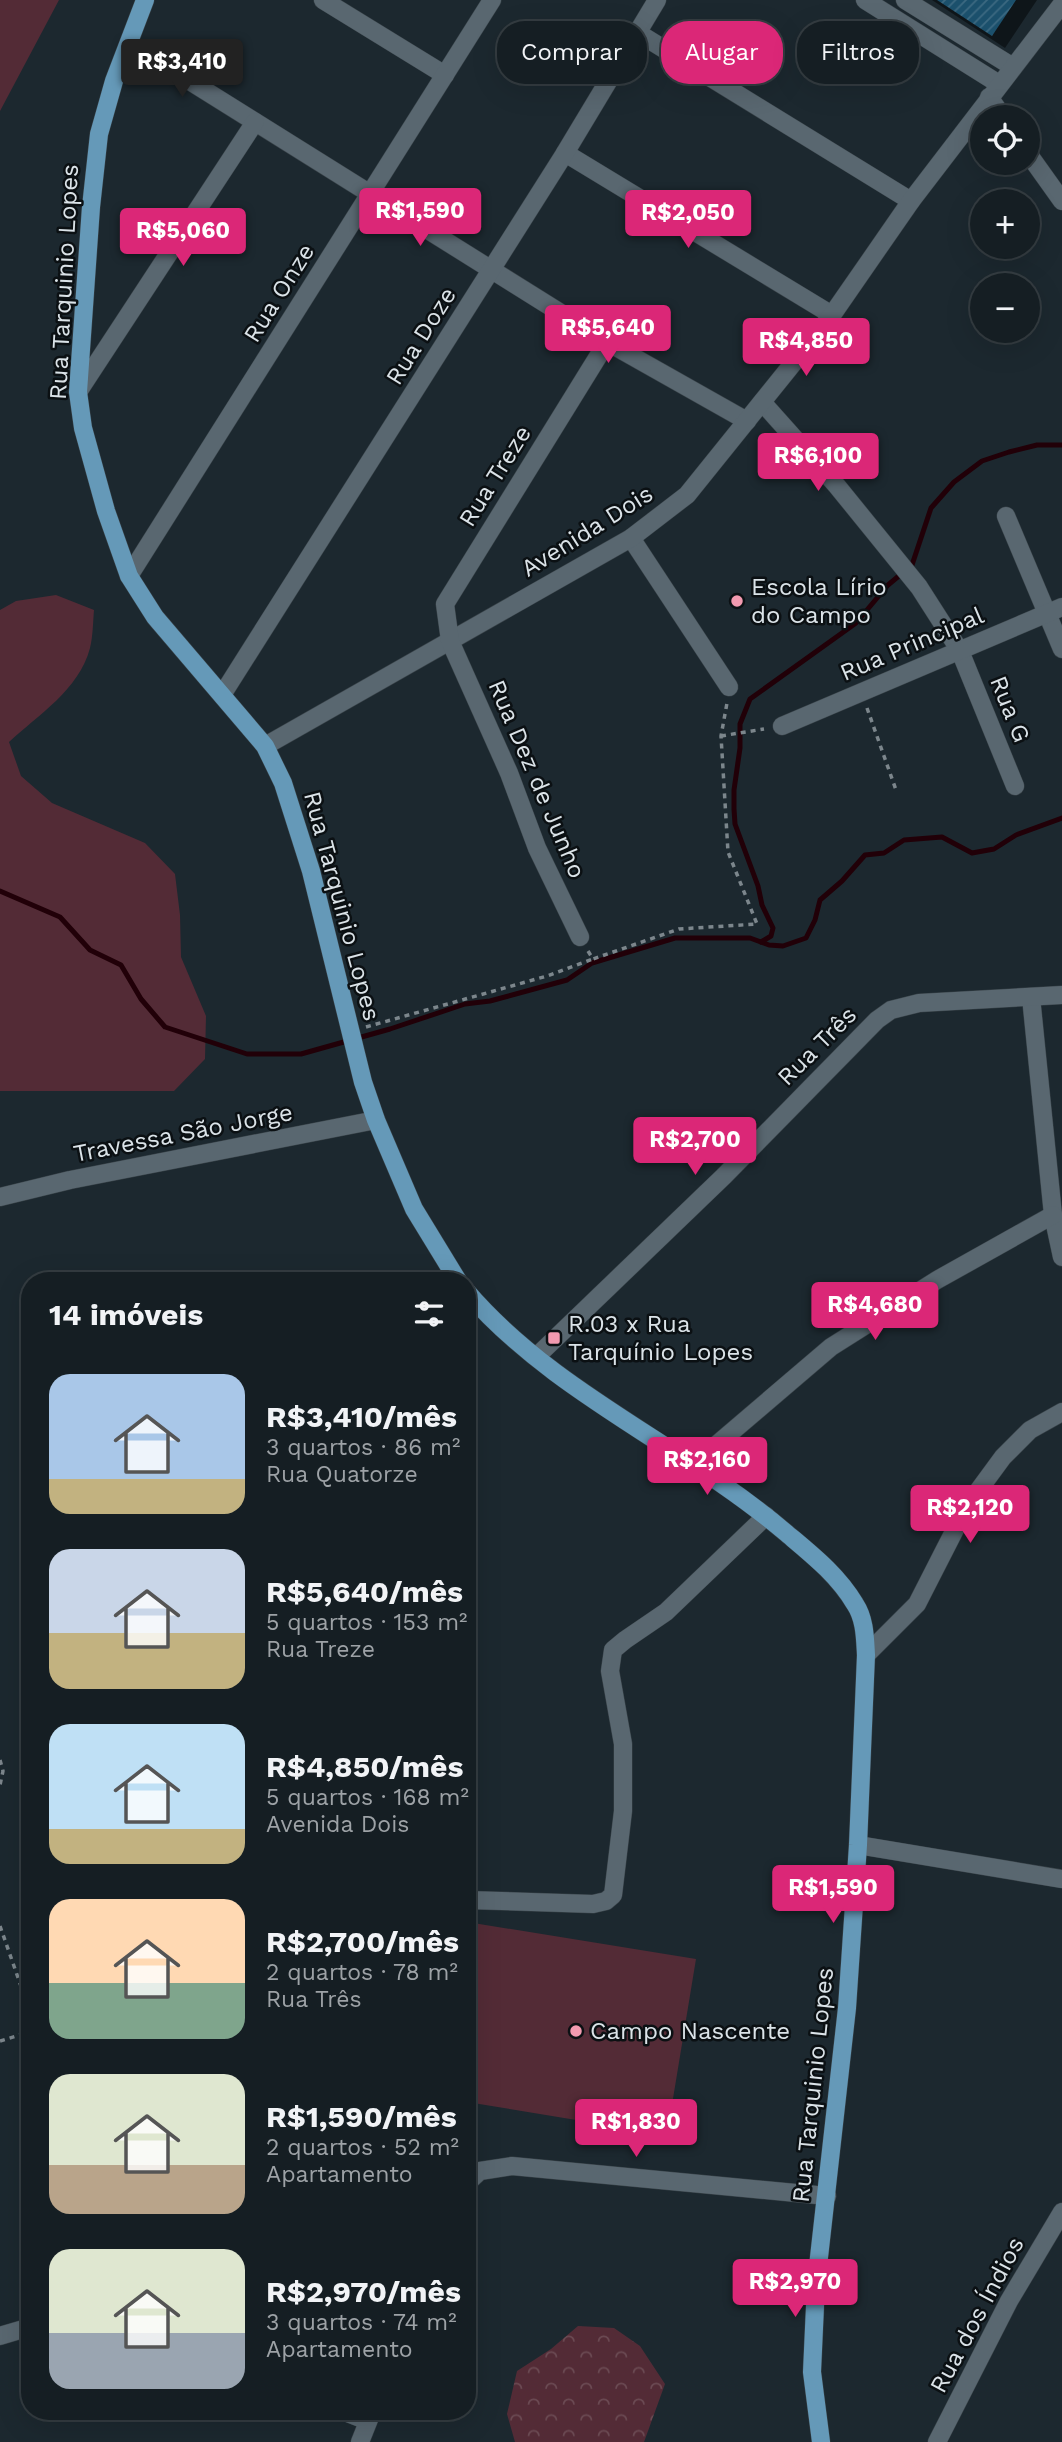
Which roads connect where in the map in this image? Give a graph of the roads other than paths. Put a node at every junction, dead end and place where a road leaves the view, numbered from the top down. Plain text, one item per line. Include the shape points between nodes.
1 (145, 0) edge
2 (323, 0) edge
3 (492, 0) edge
4 (657, 0) edge
5 (865, 0) edge
6 (905, 0) edge
7 (1062, 4) edge
8 (645, 21) edge
9 (647, 39) edge
10 (129, 43) junction
11 (1013, 67) junction
12 (445, 75) junction
13 (607, 84) edge
14 (994, 91) junction
15 (999, 105) edge
16 (255, 122) junction
17 (565, 153) junction
18 (1040, 170) edge
19 (370, 194) junction
20 (911, 201) junction
21 (1062, 201) edge
22 (491, 270) junction
23 (832, 315) junction
24 (607, 342) junction
25 (78, 392) junction
26 (762, 402) junction
27 (747, 421) junction
28 (1006, 516) dead end
29 (631, 538) junction
30 (129, 576) junction
31 (1054, 610) edge
32 (450, 641) junction
33 (1062, 649) edge
34 (960, 651) junction
35 (729, 687) road end
36 (222, 695) junction
37 (782, 726) dead end
38 (265, 746) junction
39 (1015, 786) dead end
40 (580, 937) road end
41 (1062, 995) edge
42 (1031, 996) junction
43 (376, 1120) junction
44 (1057, 1189) edge
45 (0, 1197) edge
46 (1053, 1215) junction
47 (1062, 1257) edge
48 (452, 1272) edge
49 (476, 1302) edge
50 (536, 1357) junction
51 (1062, 1412) edge
52 (694, 1464) junction
53 (766, 1516) junction
54 (866, 1655) junction
55 (858, 1844) junction
56 (1062, 1879) edge
57 (476, 1900) edge
58 (476, 2174) edge
59 (827, 2196) junction
60 (1062, 2212) edge
61 (21, 2330) edge
62 (0, 2336) edge
63 (368, 2420) edge
64 (360, 2442) edge
65 (821, 2442) edge
66 (937, 2442) edge

1 - 10 main road, Rua Tarquinio Lopes
2 - 12 street
3 - 12 street, Rua Onze
4 - 8 street, Rua Doze
5 - 14 street
6 - 11 street
7 - 11 street, Avenida Dois
9 - 20 street
10 - 16 street
10 - 25 main road, Rua Tarquinio Lopes via 99,134
11 - 14 street, Avenida Dois
12 - 19 street, Rua Onze
13 - 17 street, Rua Doze
14 - 15 street
14 - 20 street, Avenida Dois
16 - 19 street
16 - 25 street
17 - 22 street, Rua Doze
17 - 23 street
18 - 21 street
19 - 22 street
19 - 30 street, Rua Onze
20 - 23 street, Avenida Dois
22 - 24 street
22 - 36 street, Rua Doze
23 - 26 street, Avenida Dois
24 - 27 street
24 - 32 street, Rua Treze via 445,604
25 - 30 main road, Rua Tarquinio Lopes via 83,429
26 - 27 street, Avenida Dois
26 - 34 street, Rua G via 914,580
27 - 29 street, Avenida Dois via 687,495
28 - 31 street
29 - 32 street, Avenida Dois
29 - 35 street
30 - 36 main road, Rua Tarquinio Lopes via 155,617
31 - 33 street
31 - 34 street, Rua Principal
32 - 38 street, Avenida Dois
32 - 40 street, Rua Dez de Junho via 537,848
34 - 37 street, Rua Principal
34 - 39 street, Rua G
36 - 38 main road, Rua Tarquinio Lopes
38 - 43 main road, Rua Tarquinio Lopes via 283,783 312,871
41 - 42 street, Rua Três
42 - 44 street
42 - 50 street, Rua Três via 906,1005 877,1020
43 - 45 street, Travessa São Jorge
43 - 48 main road, Rua Tarquinio Lopes via 414,1209
44 - 46 street
46 - 47 street
46 - 52 street via 831,1347
49 - 50 main road, Rua Tarquinio Lopes
50 - 52 main road, Rua Tarquinio Lopes via 609,1412
51 - 54 street via 1030,1430 1003,1457 967,1506 916,1604
52 - 53 main road, Rua Tarquinio Lopes
53 - 54 main road, Rua Tarquinio Lopes via 845,1588 864,1625
53 - 57 street via 666,1612 613,1650 610,1671 623,1745 623,1811 613,1895 593,1904
54 - 55 main road, Rua Tarquinio Lopes
55 - 56 street
55 - 59 main road, Rua Tarquinio Lopes
58 - 59 street via 512,2166
59 - 65 main road, Rua Tarquinio Lopes via 812,2372
60 - 66 street, Rua dos Índios via 1009,2301
61 - 62 street
63 - 64 street

